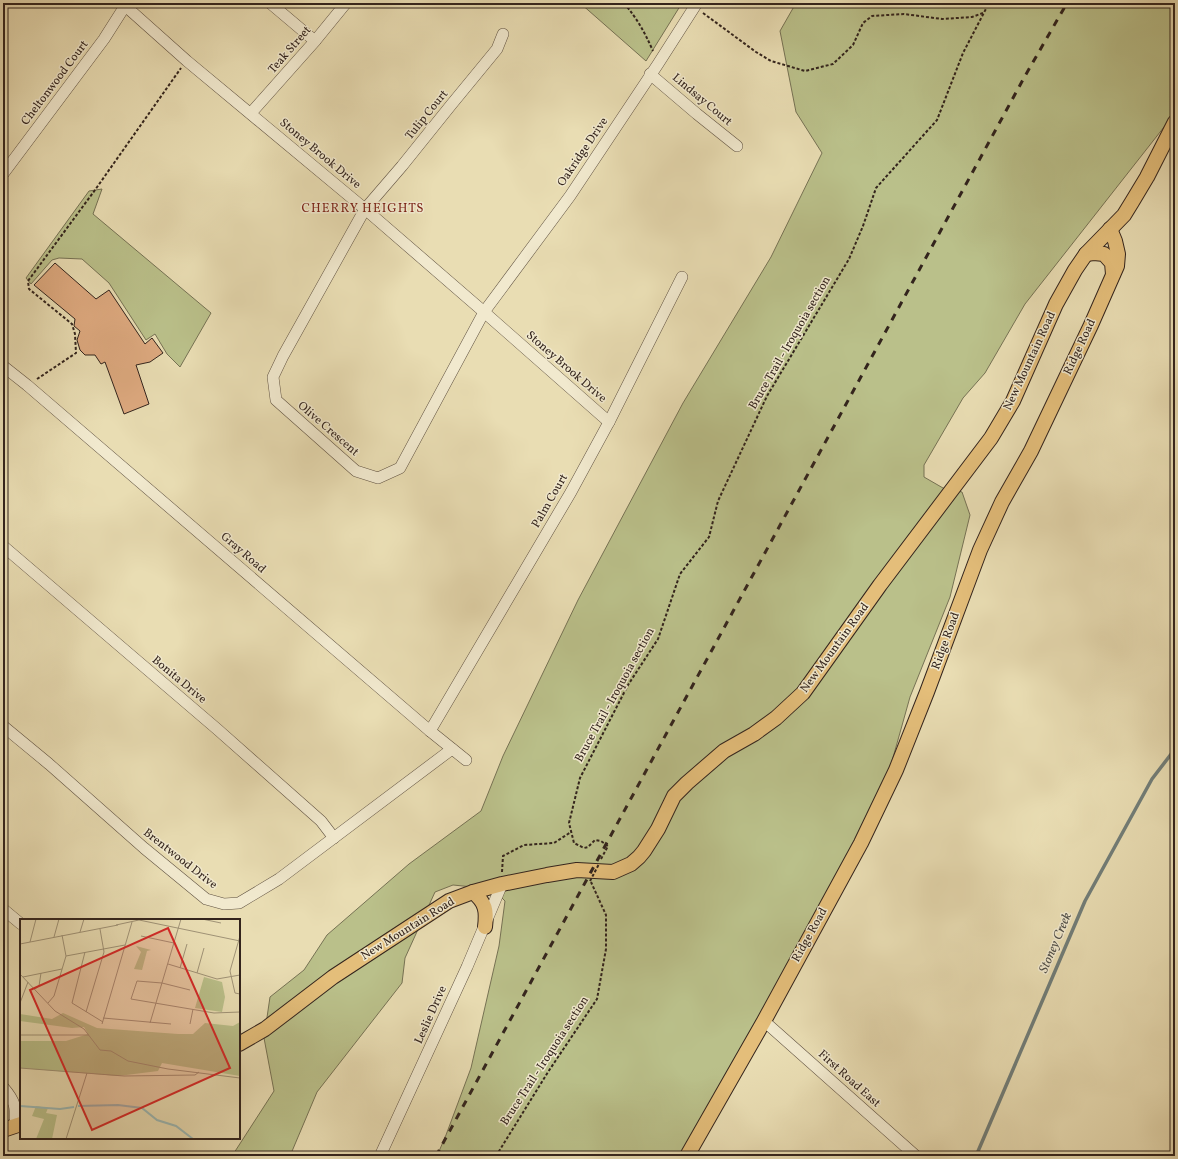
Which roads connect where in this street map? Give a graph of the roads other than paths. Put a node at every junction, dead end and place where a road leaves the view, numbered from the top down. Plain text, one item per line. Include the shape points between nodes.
1 (270, 3) edge
2 (346, 3) edge
3 (124, 4) edge
4 (695, 5) edge
5 (503, 34) dead end
6 (315, 41) junction
7 (650, 74) junction
8 (251, 113) junction
9 (1175, 122) edge
10 (737, 146) dead end
11 (3, 174) edge
12 (365, 209) junction
13 (1110, 229) junction
14 (1086, 254) junction
15 (1113, 274) junction
16 (682, 277) dead end
17 (484, 312) junction
18 (3, 366) edge
19 (609, 422) junction
20 (3, 546) edge
21 (3, 726) edge
22 (430, 731) junction
23 (452, 749) junction
24 (466, 760) dead end
25 (334, 838) junction
26 (501, 884) junction
27 (473, 892) junction
28 (3, 909) edge
29 (20, 923) edge
30 (485, 927) junction
31 (764, 1020) junction
32 (240, 1043) edge
33 (3, 1087) edge
34 (13, 1126) edge
35 (380, 1156) edge
36 (687, 1156) edge
37 (916, 1156) edge

1 - 6 street
2 - 6 street, Teak Street
3 - 8 street, Stoney Brook Drive via 187,61
3 - 11 street, Cheltonwood Court via 104,39
4 - 7 street, Oakridge Drive
5 - 12 street, Tulip Court via 498,50
6 - 8 street, Teak Street
7 - 10 street, Lindsay Court
7 - 17 street, Oakridge Drive via 570,196
8 - 12 street, Stoney Brook Drive
9 - 13 main road via 1132,202
12 - 17 street, Stoney Brook Drive
12 - 17 street, Olive Crescent via 273,377 276,400 356,471 378,478 400,468
13 - 14 main road, New Mountain Road
13 - 15 main road, Ridge Road via 1116,241 1118,254
14 - 15 main road via 1104,254 1112,263
14 - 26 main road, New Mountain Road via 1074,270 1056,304 1013,401 991,438 880,585 803,693 776,718 724,751 687,783 674,796 644,851 631,864 613,872 577,870
15 - 31 main road, Ridge Road via 1031,451 1002,502 980,550 896,770 861,843
16 - 19 street, Palm Court
17 - 19 street, Stoney Brook Drive
18 - 22 street, Gray Road
19 - 22 street, Palm Court via 571,492
20 - 25 street, Bonita Drive via 321,821
21 - 25 street, Brentwood Drive via 206,899 224,904 239,903 279,879
22 - 23 street, Gray Road
23 - 24 street, Gray Road
23 - 25 street, Brentwood Drive
26 - 27 main road, New Mountain Road
26 - 30 street, Leslie Drive
27 - 30 main road via 482,901 486,917
27 - 32 main road, New Mountain Road via 449,901 333,977 265,1029
28 - 29 street
30 - 35 street, Leslie Drive
31 - 36 main road, Ridge Road
31 - 37 street, First Road East
33 - 34 street via 12,1097 14,1104

